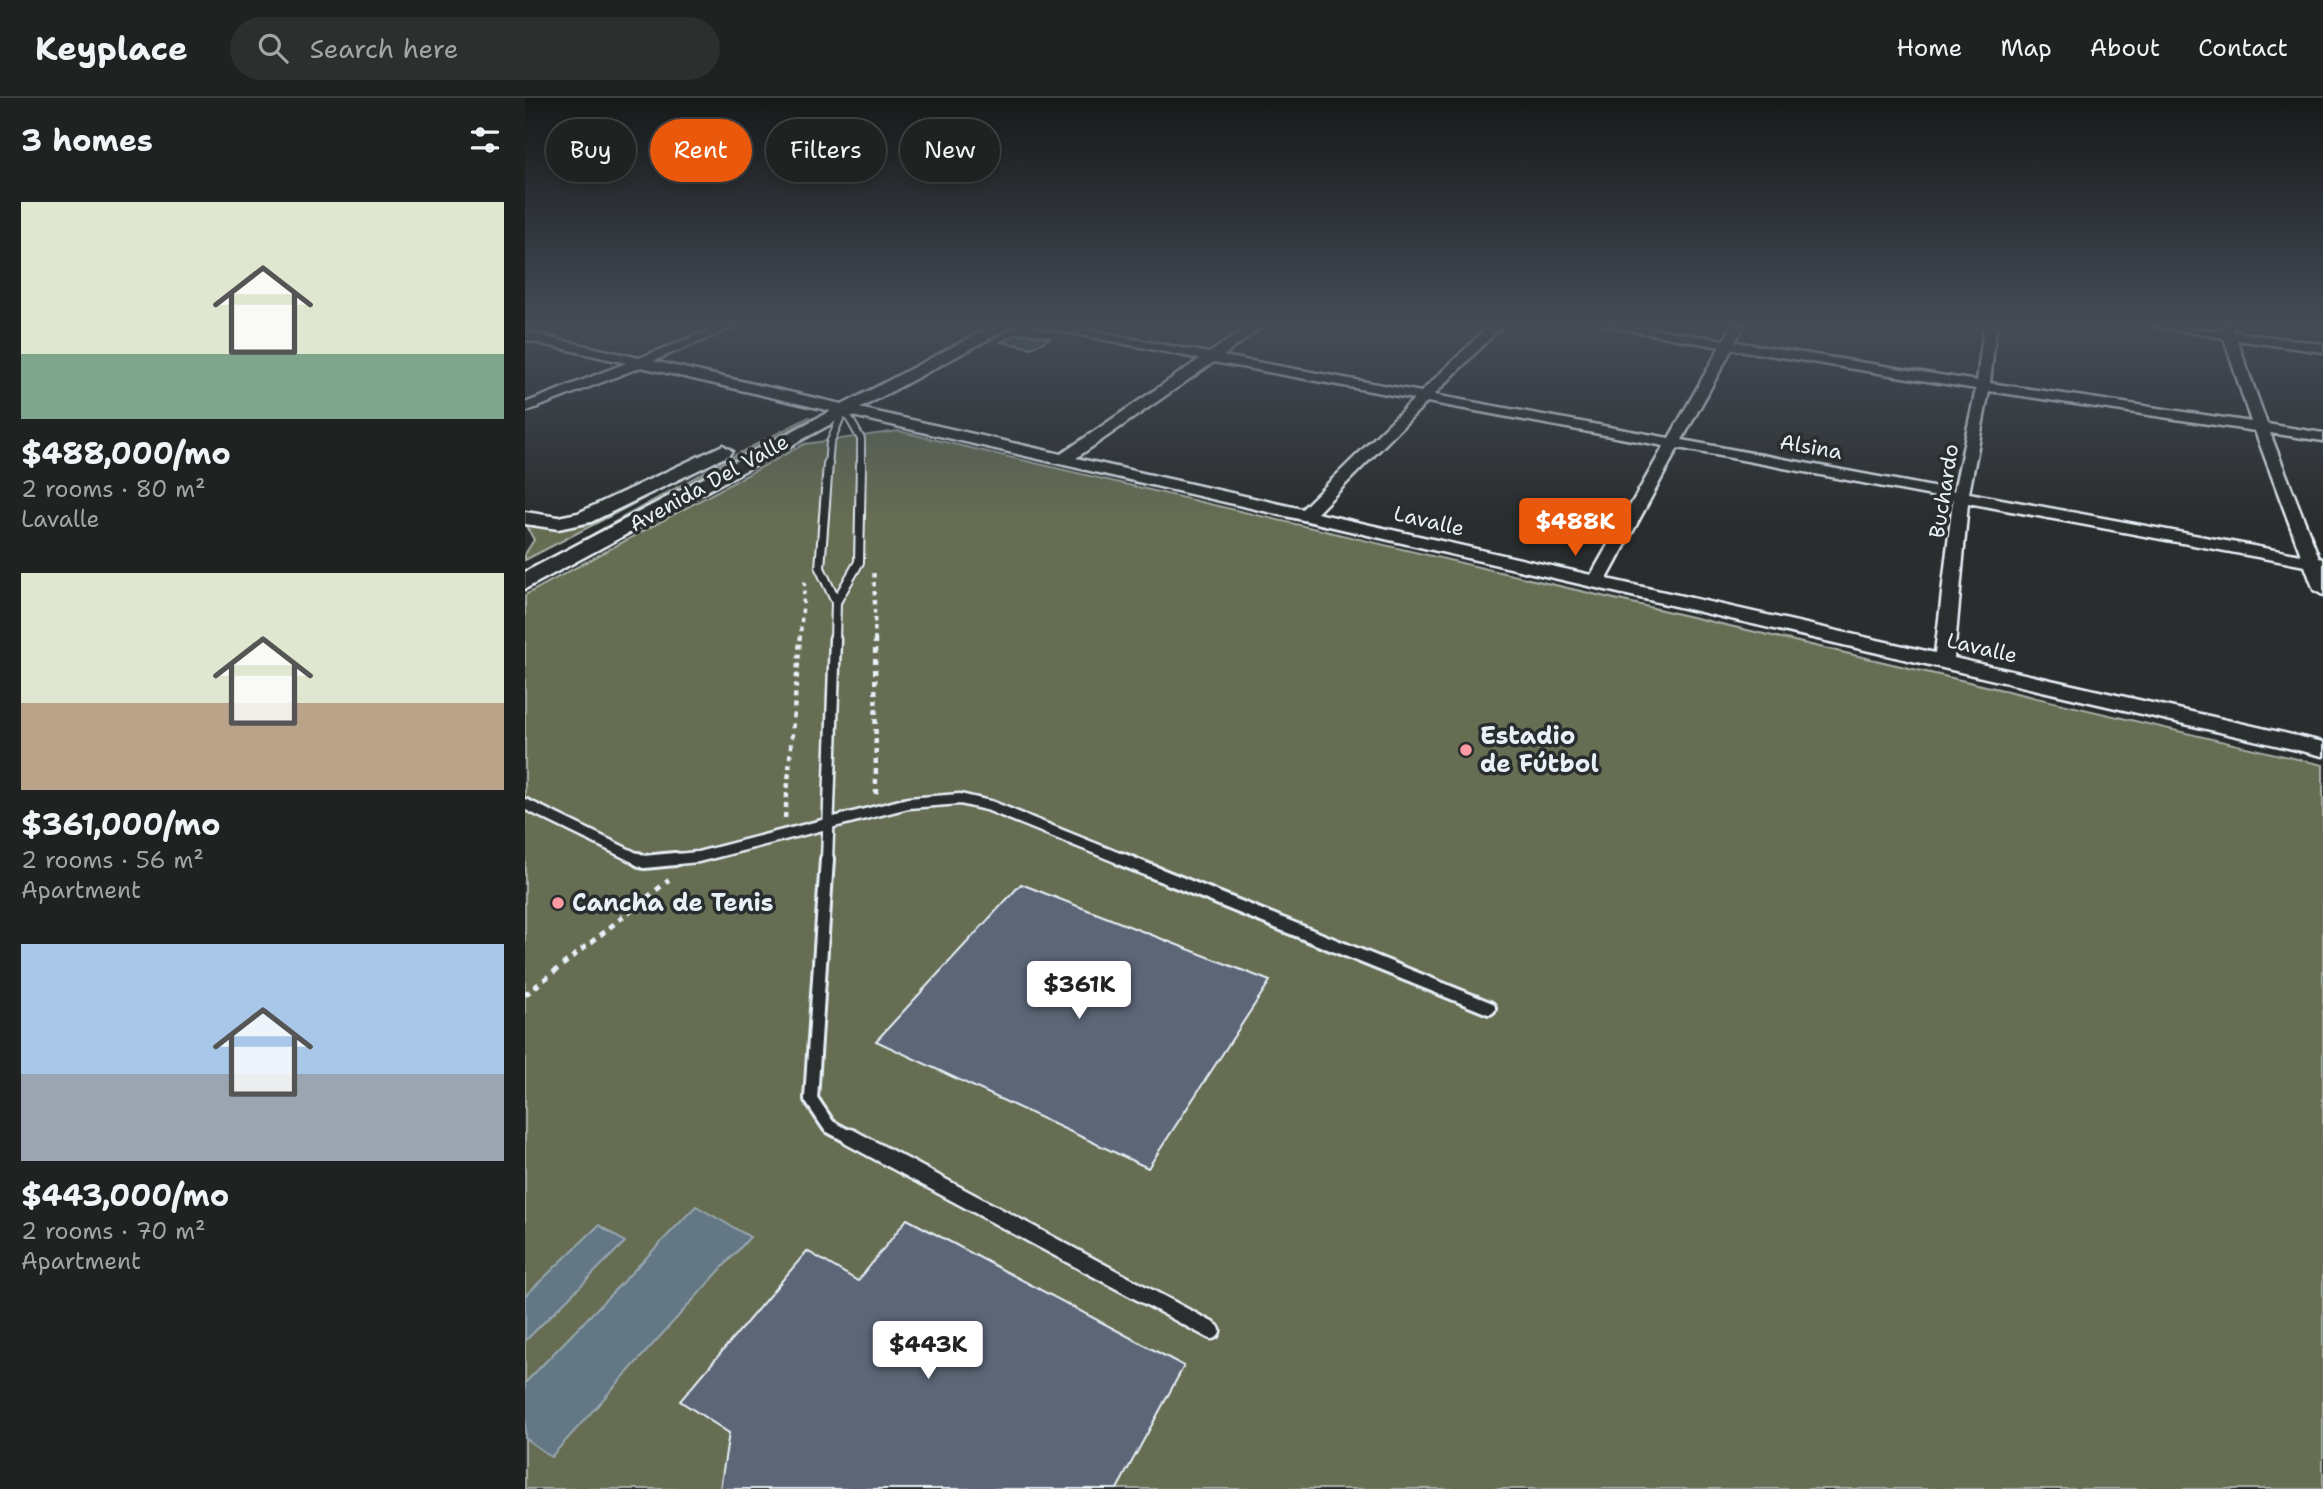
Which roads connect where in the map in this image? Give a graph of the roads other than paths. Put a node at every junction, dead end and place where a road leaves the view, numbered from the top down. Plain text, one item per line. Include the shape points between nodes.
1 (568, 391) edge
2 (764, 391) edge
3 (845, 391) edge
4 (879, 391) edge
5 (1163, 391) edge
6 (1392, 391) edge
7 (1431, 391) edge
8 (1702, 391) edge
9 (1982, 391) edge
10 (2017, 391) edge
11 (2248, 391) edge
12 (1425, 397) junction
13 (819, 404) junction
14 (525, 408) edge
15 (844, 409) junction
16 (2260, 426) junction
17 (2323, 437) edge
18 (1674, 443) junction
19 (723, 452) junction
20 (1064, 459) junction
21 (1961, 496) junction
22 (1305, 515) junction
23 (525, 518) edge
24 (2317, 563) edge
25 (525, 564) edge
26 (525, 582) edge
27 (1596, 582) junction
28 (2323, 590) edge
29 (836, 602) junction
30 (1944, 663) junction
31 (2323, 750) edge
32 (525, 804) edge
33 (829, 824) junction
34 (1489, 1009) dead end
35 (1212, 1331) dead end

1 - 14 street
2 - 13 street, Lavalle
3 - 13 main road, Avenida Del Valle
4 - 15 main road, Avenida Del Valle
5 - 20 street
6 - 12 street, Alsina
7 - 12 street
8 - 18 street
9 - 21 street, Buchardo
10 - 16 street
11 - 16 street
12 - 18 street, Alsina
12 - 22 street
13 - 15 street, Lavalle
13 - 19 main road, Avenida Del Valle
15 - 20 street, Lavalle
15 - 26 main road, Avenida Del Valle
15 - 29 lane via 830,443 820,568
15 - 29 lane via 861,439 859,562
16 - 17 street
16 - 24 street
18 - 21 street, Alsina
18 - 27 street
19 - 23 street via 584,518 558,523
19 - 25 main road, Avenida Del Valle via 688,479
20 - 22 street, Lavalle
21 - 24 street, Alsina
21 - 30 street, Buchardo
22 - 27 street, Lavalle
24 - 28 street
27 - 30 street, Lavalle
29 - 33 lane
30 - 31 street, Lavalle
32 - 33 lane via 644,862 698,857
33 - 34 lane via 908,803 960,799 990,806
33 - 35 lane via 811,1099 829,1126

